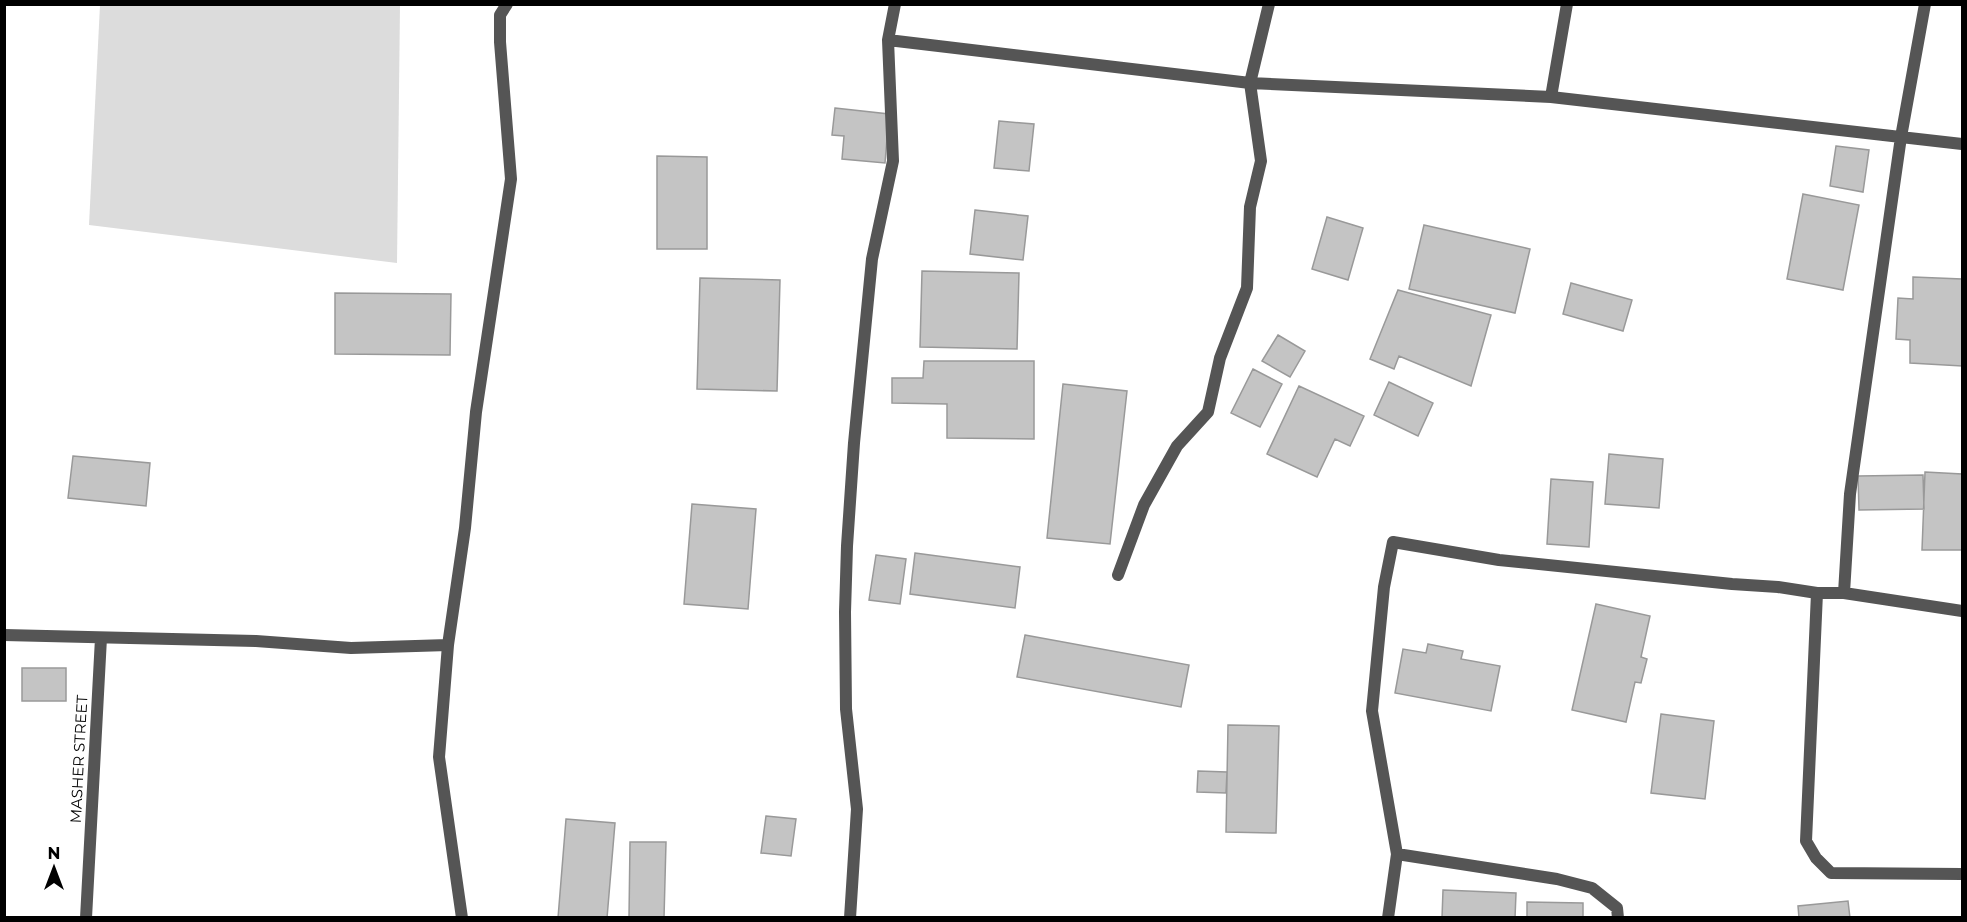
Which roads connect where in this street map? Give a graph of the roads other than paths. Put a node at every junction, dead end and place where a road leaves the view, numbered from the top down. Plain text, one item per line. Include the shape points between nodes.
1 (507, 4) edge
2 (895, 4) edge
3 (1269, 4) edge
4 (1567, 4) edge
5 (1924, 4) edge
6 (888, 40) junction
7 (1250, 83) junction
8 (1551, 97) junction
9 (1901, 137) junction
10 (1962, 144) edge
11 (1118, 574) dead end
12 (1817, 593) junction
13 (1844, 593) junction
14 (1962, 611) edge
15 (4, 635) edge
16 (101, 638) junction
17 (448, 645) junction
18 (1397, 854) junction
19 (1962, 874) edge
20 (86, 918) edge
21 (462, 918) edge
22 (850, 918) edge
23 (1388, 918) edge
24 (1618, 918) edge

1 - 17 street via 500,15 500,42 511,179 476,412
2 - 6 street
3 - 7 street
4 - 8 street
5 - 9 street
6 - 7 street
6 - 22 street via 893,161 873,260 847,546 846,709 857,809
7 - 8 street
7 - 11 street via 1261,161 1250,207 1247,288 1220,358 1208,412 1177,446 1144,505
8 - 9 street
9 - 10 street
9 - 13 street via 1850,494
12 - 13 street
12 - 18 street via 1499,560 1393,542 1384,587 1372,711
12 - 19 street via 1806,841 1830,873
13 - 14 street
15 - 16 street
16 - 17 street via 256,641 351,648
16 - 20 street, MASHER STREET
17 - 21 street via 439,757
18 - 23 street
18 - 24 street via 1592,888 1617,908

